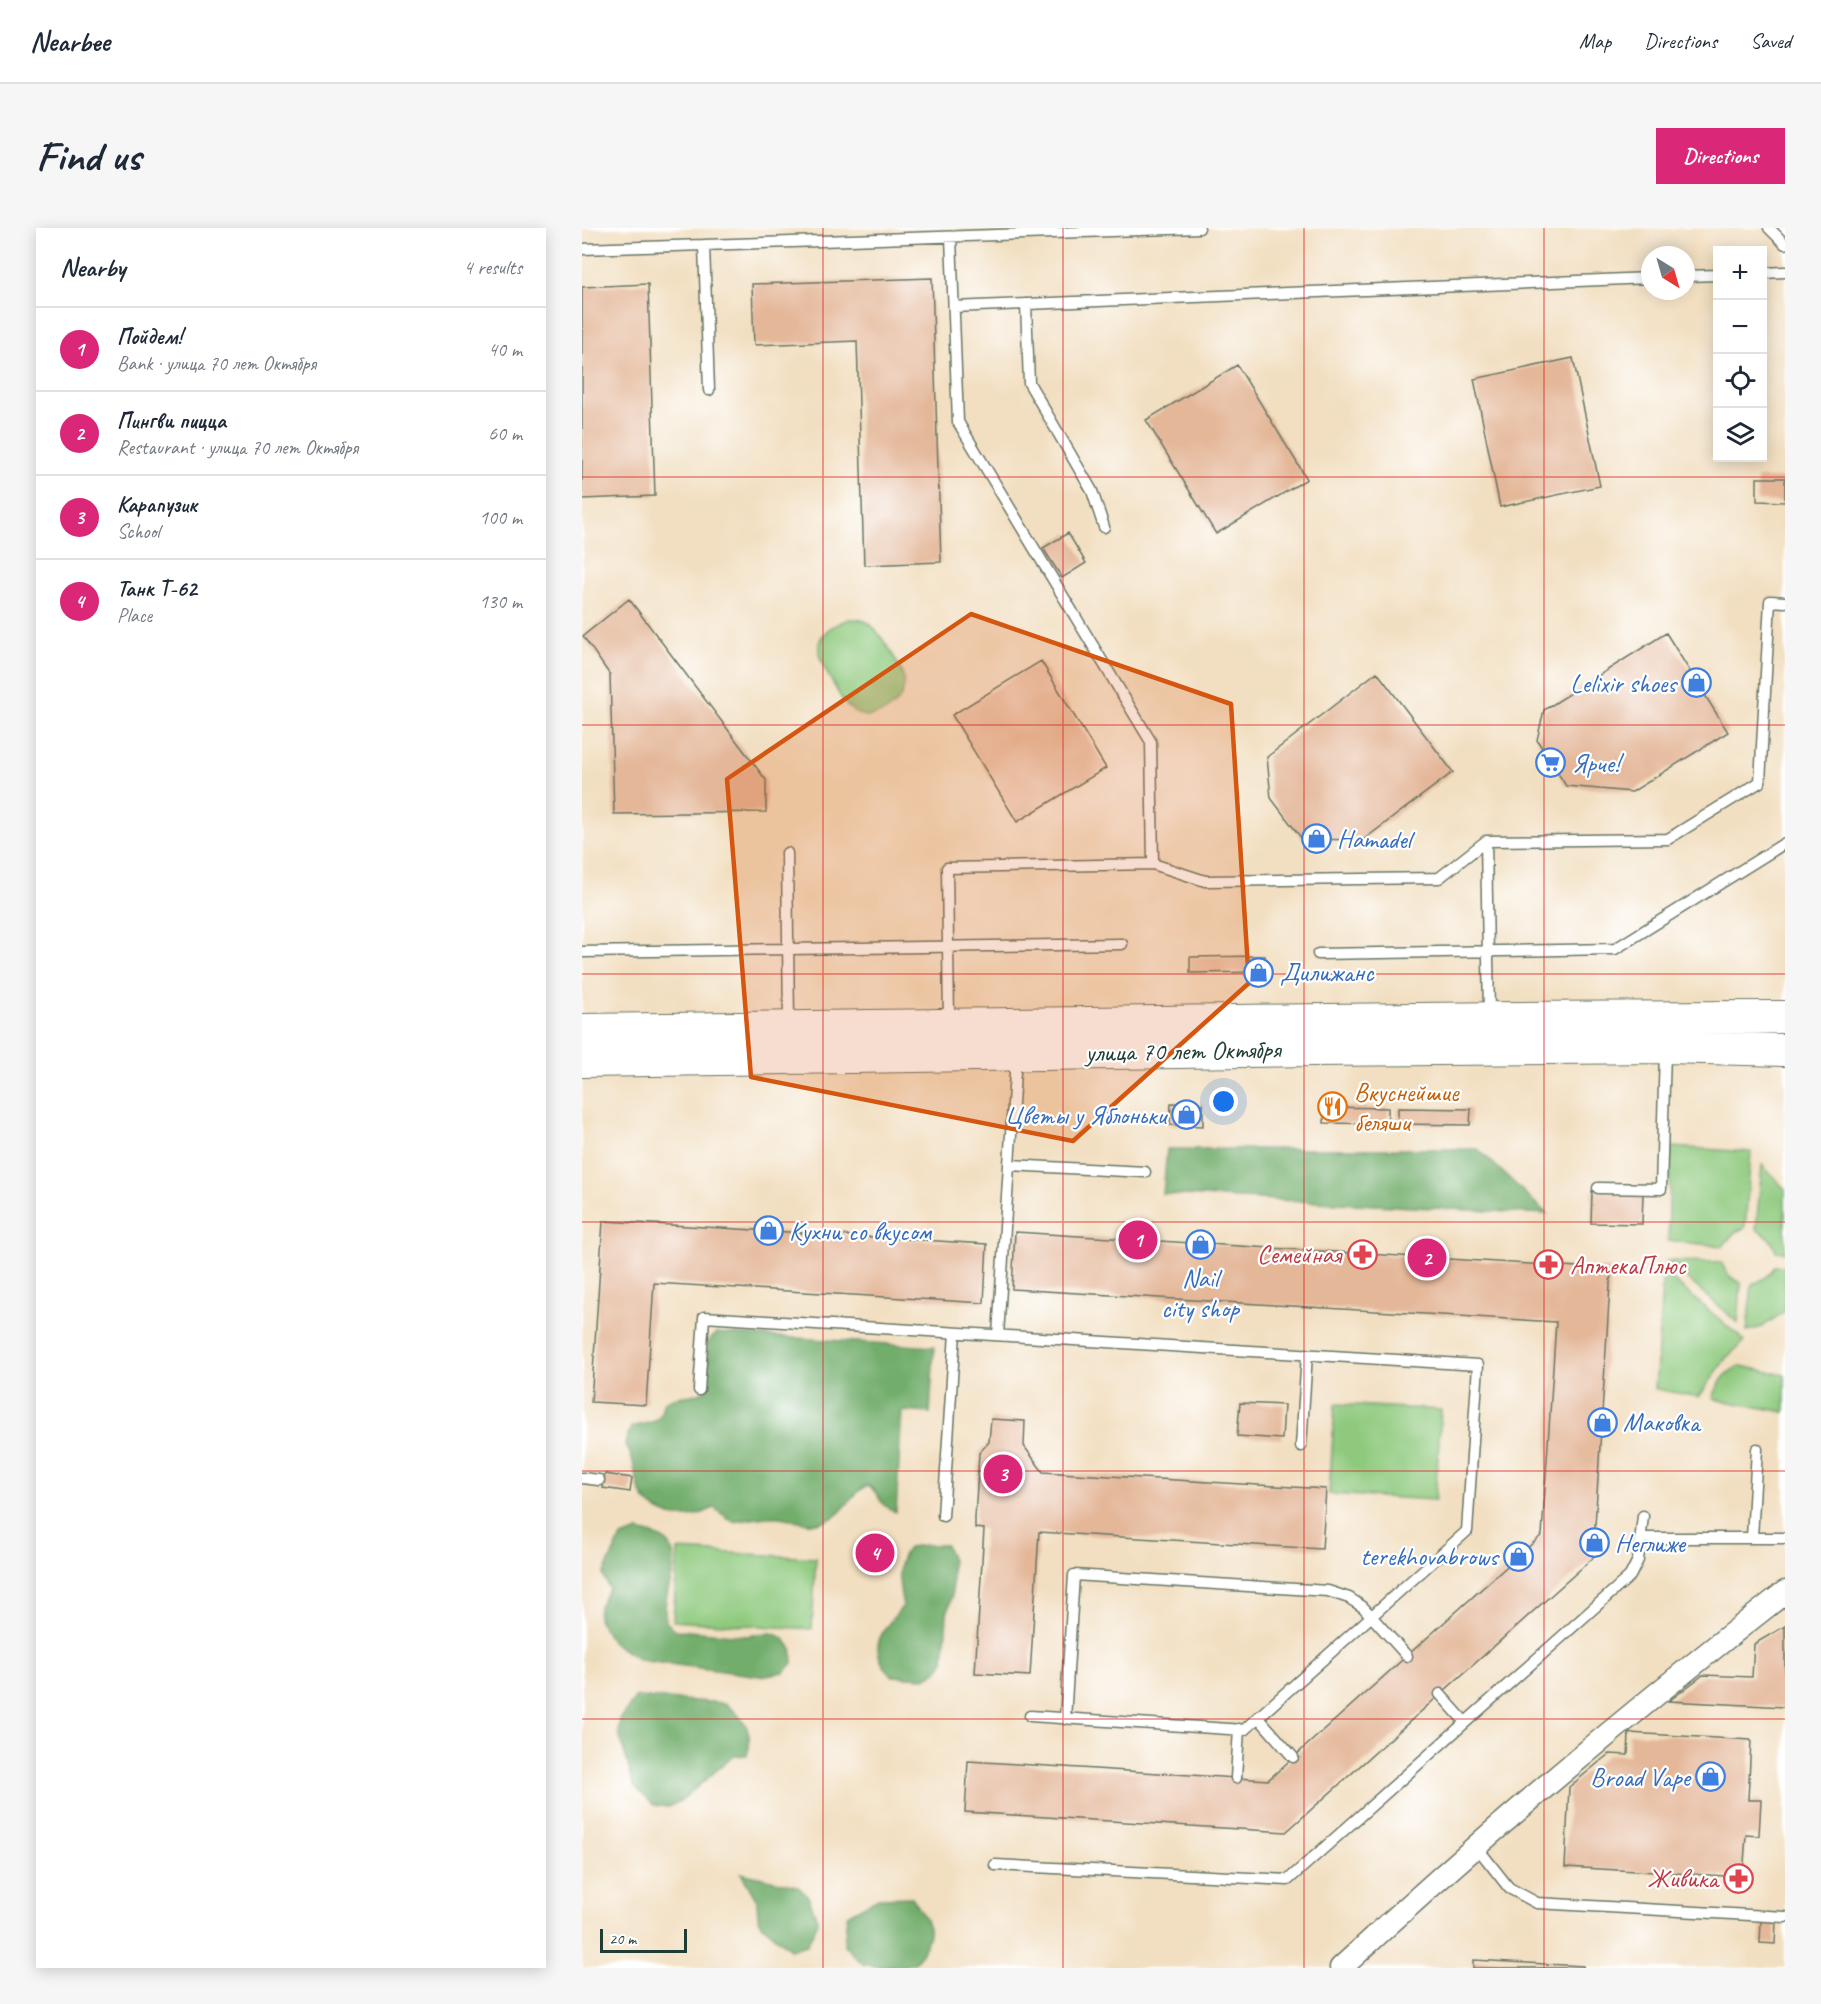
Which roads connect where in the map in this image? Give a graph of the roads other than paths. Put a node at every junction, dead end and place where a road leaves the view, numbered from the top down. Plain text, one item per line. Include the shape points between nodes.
1 (1199, 228) edge
2 (1769, 228) edge
3 (951, 237) junction
4 (1785, 243) edge
5 (704, 245) junction
6 (582, 249) edge
7 (1785, 272) edge
8 (1767, 273) edge
9 (1713, 275) edge
10 (1695, 276) edge
11 (1641, 278) edge
12 (1026, 304) junction
13 (954, 307) junction
14 (708, 390) dead end
15 (1104, 527) dead end
16 (1785, 602) edge
17 (1486, 841) junction
18 (1785, 843) edge
19 (787, 853) dead end
20 (1153, 864) junction
21 (1122, 944) dead end
22 (948, 947) junction
23 (788, 949) junction
24 (1488, 951) junction
25 (582, 952) edge
26 (1318, 954) dead end
27 (1489, 1017) junction
28 (1785, 1017) edge
29 (949, 1026) junction
30 (789, 1028) junction
31 (582, 1030) edge
32 (1017, 1039) junction
33 (1666, 1047) junction
34 (1780, 1053) edge
35 (582, 1061) edge
36 (1009, 1165) junction
37 (1145, 1172) dead end
38 (1598, 1188) dead end
39 (955, 1333) junction
40 (998, 1335) junction
41 (1307, 1354) junction
42 (699, 1390) dead end
43 (1301, 1446) dead end
44 (1757, 1449) dead end
45 (582, 1478) edge
46 (599, 1480) dead end
47 (943, 1516) dead end
48 (1643, 1516) dead end
49 (1641, 1538) junction
50 (1752, 1538) junction
51 (1785, 1538) edge
52 (1785, 1592) edge
53 (1371, 1617) junction
54 (1407, 1656) dead end
55 (1440, 1694) dead end
56 (1030, 1716) dead end
57 (1258, 1717) junction
58 (1065, 1719) junction
59 (1465, 1722) junction
60 (1239, 1729) junction
61 (1293, 1756) dead end
62 (1236, 1778) dead end
63 (1476, 1846) junction
64 (995, 1865) dead end
65 (1785, 1917) edge
66 (1341, 1968) edge

1 - 3 lane
2 - 4 lane
3 - 5 lane
3 - 13 lane
5 - 6 lane
5 - 14 lane
7 - 8 lane
9 - 10 lane
11 - 12 lane
12 - 13 lane
12 - 15 lane via 1029,383 1092,491
13 - 20 lane via 958,422 1151,742
16 - 17 lane via 1770,601 1760,782 1668,838
17 - 20 lane via 1439,878 1205,881
17 - 24 lane
18 - 24 lane via 1615,949
19 - 23 lane
20 - 22 lane via 947,868
21 - 22 lane
22 - 23 lane
22 - 29 lane
23 - 25 lane
23 - 30 lane
24 - 26 lane
24 - 27 lane
27 - 28 main road, улица 70 лет Октября
27 - 32 main road, улица 70 лет Октября
29 - 30 main road, улица 70 лет Октября
29 - 32 main road, улица 70 лет Октября
30 - 31 main road, улица 70 лет Октября
32 - 33 main road, улица 70 лет Октября
32 - 35 main road, улица 70 лет Октября
32 - 36 lane
33 - 34 main road, улица 70 лет Октября
33 - 38 lane via 1661,1189
36 - 37 lane
36 - 40 lane
39 - 40 lane
39 - 42 lane via 704,1317
39 - 47 lane
40 - 41 lane
41 - 43 lane
41 - 53 lane via 1478,1365 1467,1531
44 - 50 lane
45 - 46 lane
48 - 49 lane
49 - 50 lane
49 - 59 lane via 1638,1560 1630,1576
50 - 51 lane
52 - 63 street
53 - 54 lane
53 - 57 lane
53 - 58 lane via 1349,1598 1328,1591 1074,1575
55 - 59 lane
56 - 58 lane
57 - 60 lane via 1244,1730
57 - 61 lane
58 - 60 lane
59 - 64 lane via 1288,1880
60 - 62 lane
63 - 65 lane via 1509,1888 1537,1903
63 - 66 street

